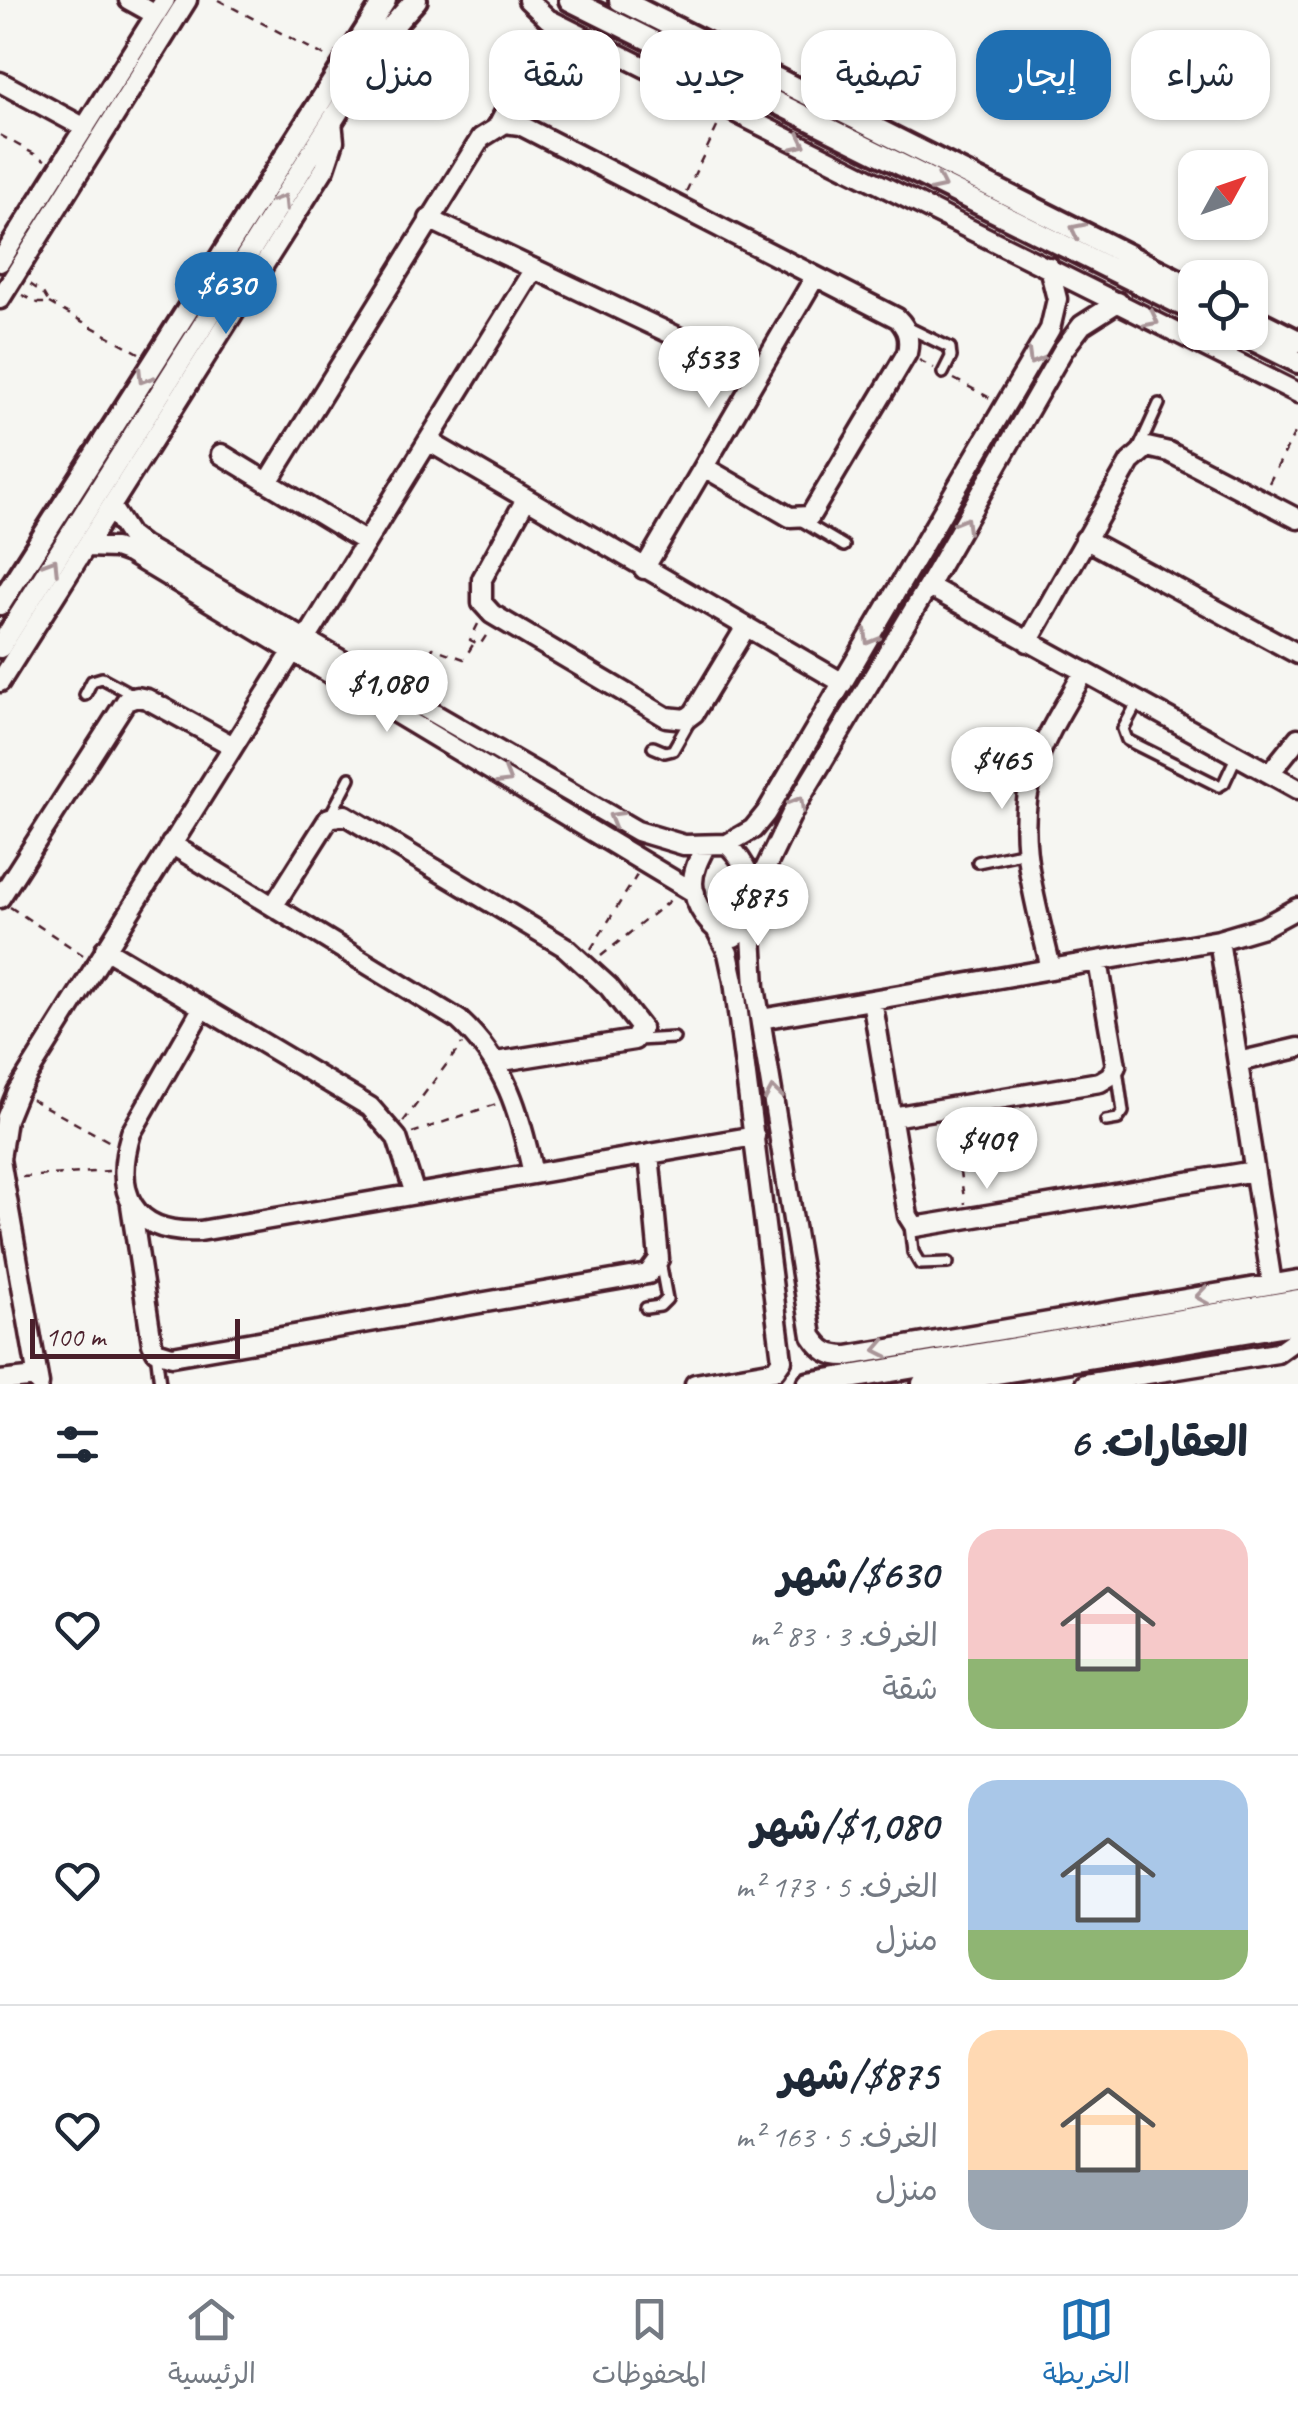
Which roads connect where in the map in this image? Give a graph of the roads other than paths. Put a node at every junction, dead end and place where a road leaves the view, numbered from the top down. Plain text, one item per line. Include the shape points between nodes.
1 (129, 0) edge
2 (187, 0) edge
3 (385, 0) edge
4 (416, 0) edge
5 (528, 0) edge
6 (570, 0) edge
7 (620, 0) edge
8 (161, 7) edge
9 (0, 82) edge
10 (496, 120) edge
11 (332, 122) junction
12 (84, 128) junction
13 (492, 128) junction
14 (429, 219) junction
15 (0, 262) edge
16 (1049, 267) junction
17 (534, 269) junction
18 (814, 277) junction
19 (1178, 281) edge
20 (8, 287) edge
21 (1118, 302) junction
22 (1178, 303) edge
23 (904, 326) junction
24 (1268, 326) edge
25 (1298, 341) edge
26 (1268, 347) edge
27 (1298, 362) edge
28 (943, 373) road end
29 (758, 375) junction
30 (1298, 393) edge
31 (1160, 404) dead end
32 (428, 441) junction
33 (1136, 453) junction
34 (221, 454) dead end
35 (704, 466) junction
36 (268, 482) junction
37 (526, 498) junction
38 (111, 507) junction
39 (800, 519) junction
40 (1298, 519) edge
41 (1085, 539) junction
42 (366, 542) junction
43 (844, 546) dead end
44 (86, 547) junction
45 (644, 569) junction
46 (928, 586) junction
47 (0, 604) edge
48 (746, 627) junction
49 (1028, 642) junction
50 (300, 644) junction
51 (0, 647) edge
52 (1298, 654) edge
53 (1084, 672) junction
54 (0, 682) edge
55 (843, 683) junction
56 (85, 695) dead end
57 (136, 697) junction
58 (1138, 701) junction
59 (694, 713) junction
60 (1298, 738) edge
61 (232, 746) junction
62 (654, 747) dead end
63 (1237, 756) junction
64 (1270, 773) junction
65 (350, 778) dead end
66 (1298, 789) edge
67 (329, 818) junction
68 (171, 844) junction
69 (726, 844) junction
70 (706, 845) junction
71 (1026, 852) junction
72 (978, 862) dead end
73 (690, 891) junction
74 (755, 891) junction
75 (0, 900) edge
76 (274, 905) junction
77 (1298, 908) edge
78 (751, 917) junction
79 (716, 928) junction
80 (1220, 940) junction
81 (100, 956) junction
82 (1098, 961) junction
83 (1051, 969) junction
84 (872, 1000) junction
85 (202, 1007) junction
86 (760, 1020) junction
87 (674, 1038) dead end
88 (634, 1040) junction
89 (1298, 1048) edge
90 (496, 1062) junction
91 (1238, 1062) junction
92 (1116, 1066) junction
93 (892, 1117) junction
94 (1106, 1121) dead end
95 (755, 1136) junction
96 (649, 1154) junction
97 (0, 1159) edge
98 (1254, 1170) junction
99 (533, 1174) junction
100 (0, 1179) edge
101 (415, 1194) junction
102 (131, 1204) junction
103 (910, 1222) junction
104 (660, 1259) junction
105 (948, 1263) dead end
106 (1298, 1280) edge
107 (1272, 1284) junction
108 (1298, 1301) edge
109 (646, 1308) dead end
110 (1251, 1320) junction
111 (1298, 1322) edge
112 (1298, 1338) edge
113 (156, 1351) junction
114 (38, 1380) edge
115 (0, 1381) edge
116 (160, 1384) edge
117 (695, 1384) edge
118 (809, 1384) edge
119 (924, 1384) edge
120 (1085, 1384) edge

1 - 8 street
2 - 20 street
3 -> 47 street
4 - 11 street
5 -> 16 street via 582,36
6 -> 22 street
19 -> 7 street
8 - 12 street
9 - 12 street
10 - 13 lane
11 - 38 street via 325,168
51 -> 11 street
12 - 15 street
13 - 14 street
13 - 18 street via 520,124
14 - 17 street
14 - 36 street
16 - 21 street
16 -> 55 street via 1056,314
17 - 29 street
17 - 32 street
18 - 23 street
18 - 29 street
21 -> 30 street
46 -> 21 street via 1072,336
23 - 28 lane via 950,348
23 - 39 street via 907,353 817,508
24 - 25 street
26 - 27 street
29 - 35 street
31 - 33 lane
32 - 37 street
32 - 42 street
33 - 40 street via 1158,448
33 - 41 street
34 - 36 street
35 - 39 street
35 - 45 street
36 - 42 street
37 - 45 street
37 - 59 street via 482,580 480,595 492,613 666,716 686,719
38 - 44 street
38 - 50 street via 142,545
39 - 43 lane
41 - 49 street
41 - 52 street
42 - 50 street
44 - 50 street via 129,553
44 - 54 street
45 - 48 street
46 - 49 street
74 -> 46 street via 795,808
48 - 55 street
48 - 59 street
49 - 53 street
50 - 61 street
70 -> 50 street via 668,842 637,830 404,695
50 -> 73 street
53 - 58 street
53 - 71 street via 1033,772
55 - 69 street via 760,822
56 - 57 lane via 102,678
57 - 61 street
57 - 75 street via 120,710
58 - 63 street
58 - 63 lane via 1123,729 1127,740 1219,786
59 - 62 lane via 673,750
60 - 64 street
61 - 68 street
63 - 64 street
64 - 66 street
65 - 67 lane
67 - 76 street
67 - 88 street via 345,815 586,964 641,1028
68 - 76 street
68 - 81 street
69 - 70 street
69 - 74 street via 745,862
70 - 73 street
71 - 72 lane
71 - 83 street
73 - 79 street
74 - 78 street
76 - 90 street via 446,1009
77 - 80 street
78 - 79 street via 734,937
78 - 86 street
79 - 95 street via 732,967
80 - 82 street
80 - 91 street
81 - 85 street
81 - 97 street via 16,1092
82 - 83 street
82 - 92 street
83 - 84 street
84 - 86 street
84 - 93 street
85 - 101 street via 370,1107 396,1136
85 - 102 street via 131,1133 125,1160
107 -> 86 street via 833,1356 812,1336
87 - 88 lane
88 - 90 street
89 - 91 street
90 - 99 street via 514,1097
91 - 98 street
92 - 93 street via 1100,1082
92 - 94 lane via 1124,1112
93 - 103 street
95 - 96 street
95 - 117 street via 782,1360 774,1370
96 - 99 street
96 - 104 street
97 - 100 street
98 - 103 street via 922,1228
98 - 107 street
99 - 101 street
100 - 114 street
101 - 102 street via 184,1232 153,1225
102 - 113 street
103 - 105 lane via 914,1259 926,1266
104 - 109 lane via 667,1298
104 - 113 street via 642,1275 172,1356
106 - 107 street
108 - 110 main road
110 - 111 main road
110 - 118 main road
110 - 119 main road
112 - 120 street via 1277,1353
113 - 116 lane
114 - 115 street

